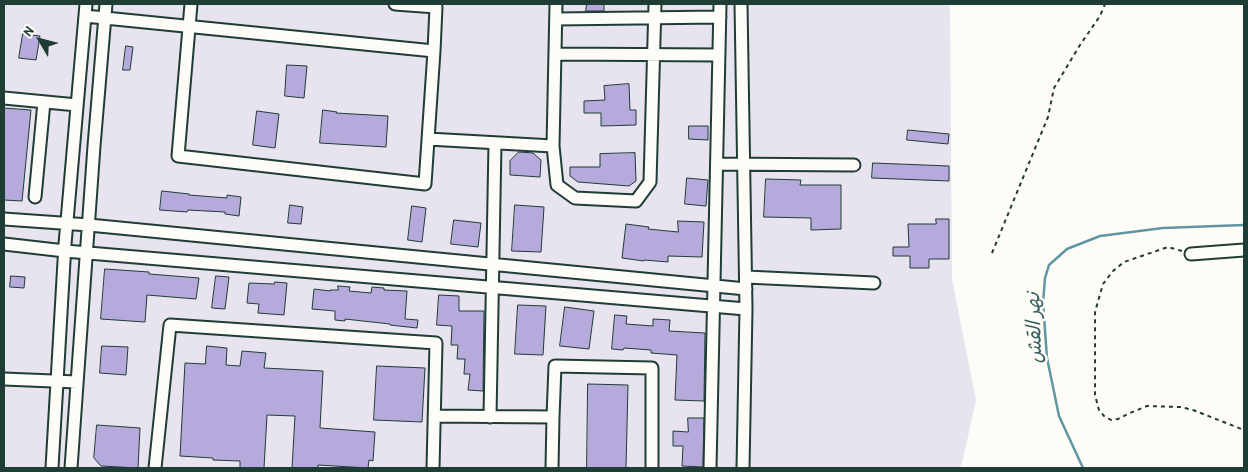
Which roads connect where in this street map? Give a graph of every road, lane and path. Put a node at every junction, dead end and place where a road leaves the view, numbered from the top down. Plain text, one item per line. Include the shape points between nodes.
1 (86, 4) edge
2 (106, 4) edge
3 (191, 4) edge
4 (395, 4) edge
5 (556, 4) edge
6 (655, 4) edge
7 (720, 4) edge
8 (741, 4) edge
9 (1105, 4) edge
10 (437, 6) edge
11 (85, 16) junction
12 (720, 17) junction
13 (105, 18) junction
14 (655, 18) junction
15 (556, 20) junction
16 (189, 27) junction
17 (434, 51) junction
18 (555, 54) junction
19 (654, 55) junction
20 (719, 55) junction
21 (4, 98) edge
22 (44, 102) junction
23 (77, 105) junction
24 (428, 139) junction
25 (495, 143) junction
26 (553, 146) junction
27 (717, 164) junction
28 (744, 164) junction
29 (854, 165) dead end
30 (35, 197) dead end
31 (4, 219) edge
32 (67, 224) junction
33 (89, 225) junction
34 (4, 244) edge
35 (1244, 250) edge
36 (65, 251) junction
37 (87, 252) junction
38 (992, 253) dead end
39 (1192, 254) joint
40 (492, 264) junction
41 (746, 283) junction
42 (874, 283) dead end
43 (714, 286) junction
44 (492, 288) junction
45 (714, 307) junction
46 (746, 309) junction
47 (4, 379) edge
48 (57, 382) junction
49 (77, 382) junction
50 (434, 416) junction
51 (490, 417) junction
52 (553, 417) junction
53 (1244, 430) edge
54 (52, 468) edge
55 (71, 468) edge
56 (155, 468) edge
57 (433, 468) edge
58 (552, 468) edge
59 (652, 468) edge
60 (710, 468) edge
61 (743, 468) edge

1 - 11 street
2 - 13 street
3 - 16 street
4 - 10 street
5 - 15 street
6 - 14 street
7 - 12 street
8 - 28 street
9 - 38 path via 1054,88 1048,117
10 - 17 street
11 - 13 street
11 - 23 street
12 - 14 street
12 - 20 street
13 - 16 street
13 - 33 street
14 - 15 street
14 - 19 street
15 - 18 street
16 - 17 street
16 - 24 street via 178,156 425,184
17 - 24 street
18 - 19 street
18 - 26 street
19 - 20 street
19 - 26 street via 650,182 636,200 575,198 557,184
20 - 27 street
21 - 22 street
22 - 23 street
22 - 30 street
23 - 32 street
24 - 25 street
25 - 26 street
25 - 40 street
27 - 28 street
27 - 43 street
28 - 29 street
28 - 41 street
31 - 32 street
32 - 33 street
32 - 36 street
33 - 37 street
33 - 40 street
34 - 36 street
35 - 39 street
36 - 37 street
36 - 48 street
37 - 44 street
37 - 49 street
39 - 53 path via 1168,247 1137,257 1124,262 1103,284 1095,312 1095,395 1099,410 1111,420 1147,406 1181,407
40 - 43 street
40 - 44 street
41 - 42 street
41 - 43 street
41 - 46 street
43 - 45 street
44 - 45 street
44 - 51 street
45 - 46 street
45 - 60 street
46 - 61 street
47 - 48 street
48 - 49 street
48 - 54 street
49 - 55 street
50 - 51 street
50 - 56 street via 436,343 170,325
50 - 57 street
51 - 52 street
52 - 58 street
52 - 59 street via 556,366 652,368

